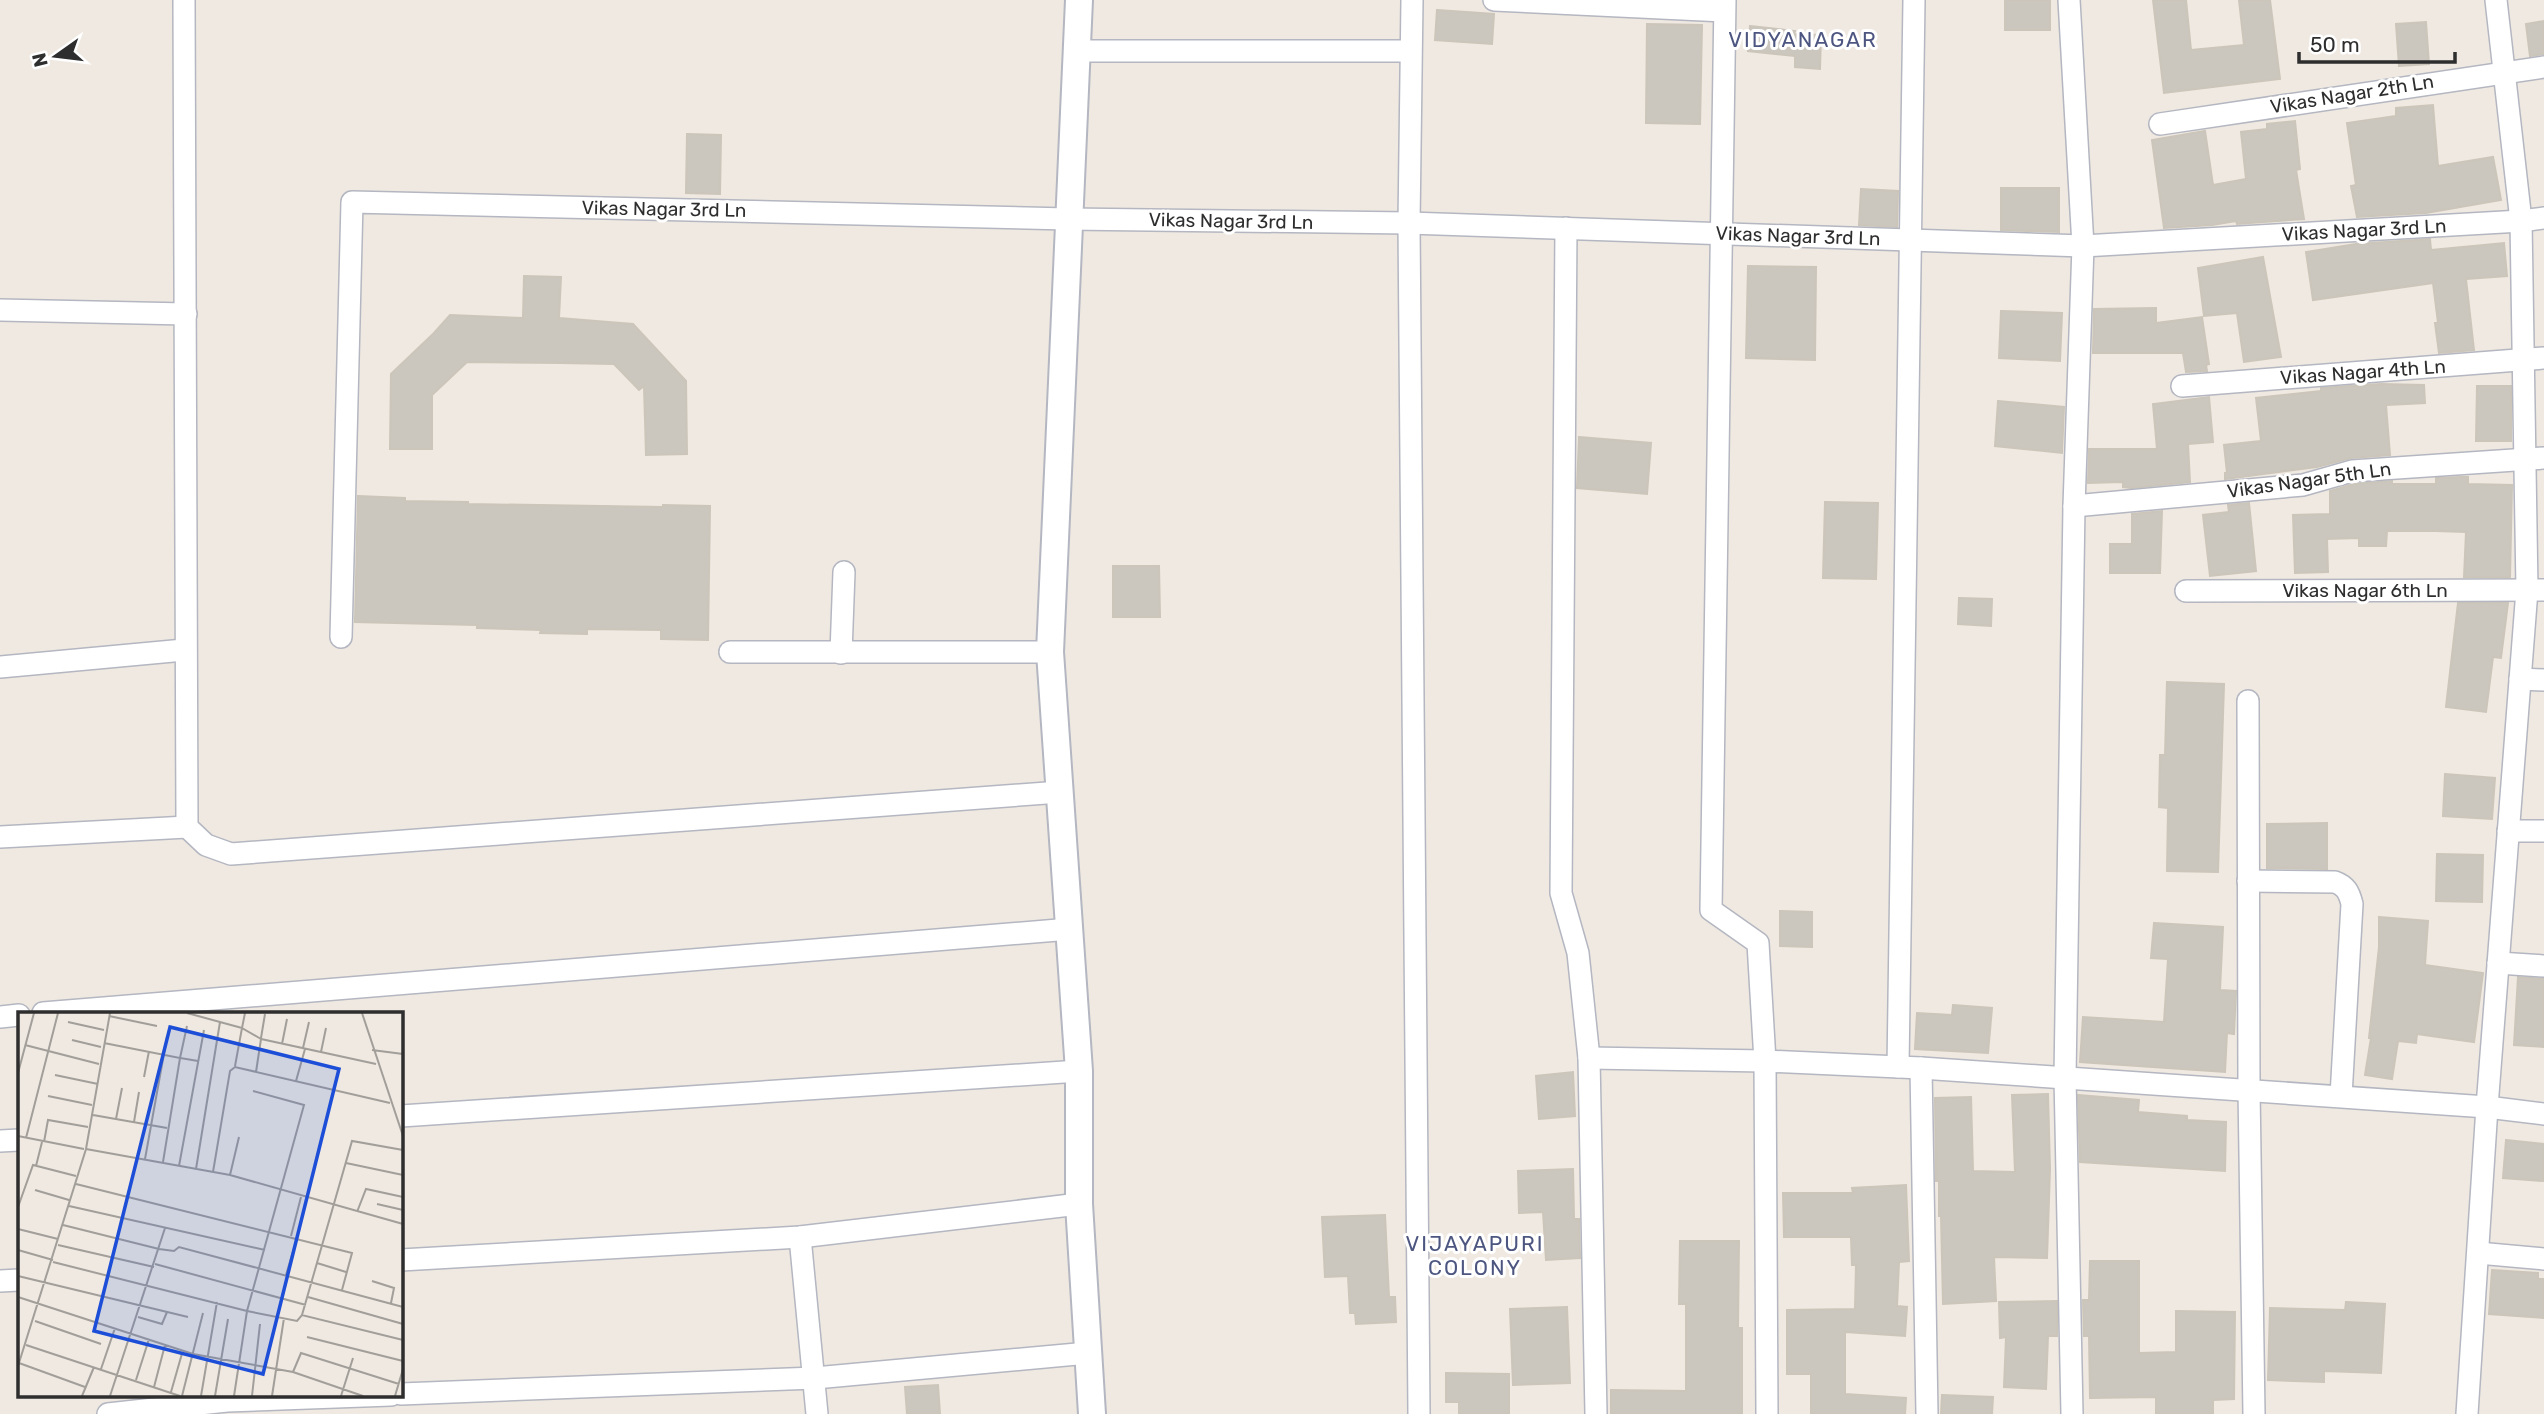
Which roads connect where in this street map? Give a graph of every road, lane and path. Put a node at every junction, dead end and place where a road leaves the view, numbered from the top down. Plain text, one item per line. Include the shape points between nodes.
1 (184, 0) edge
2 (1079, 0) edge
3 (1412, 0) edge
4 (1494, 0) edge
5 (1914, 0) edge
6 (2069, 0) edge
7 (2496, 0) edge
8 (1725, 6) edge
9 (1078, 51) junction
10 (1410, 51) junction
11 (2544, 67) edge
12 (2504, 71) junction
13 (2160, 124) dead end
14 (2544, 218) edge
15 (1068, 219) junction
16 (2521, 221) junction
17 (1409, 223) junction
18 (1566, 228) junction
19 (1722, 234) junction
20 (1909, 240) junction
21 (2084, 246) junction
22 (0, 310) edge
23 (186, 314) junction
24 (2534, 359) edge
25 (2182, 386) dead end
26 (2534, 459) edge
27 (2074, 506) junction
28 (844, 572) dead end
29 (2535, 590) edge
30 (2186, 591) dead end
31 (341, 637) dead end
32 (184, 650) junction
33 (730, 652) dead end
34 (1050, 652) junction
35 (841, 653) junction
36 (0, 667) edge
37 (2520, 679) junction
38 (2544, 680) edge
39 (2248, 701) dead end
40 (1060, 792) junction
41 (187, 827) junction
42 (2508, 831) junction
43 (2544, 831) edge
44 (0, 837) edge
45 (2248, 881) junction
46 (1070, 929) junction
47 (2498, 963) junction
48 (2544, 966) edge
49 (55, 1012) edge
50 (18, 1015) edge
51 (0, 1017) edge
52 (1589, 1058) junction
53 (1765, 1060) junction
54 (1898, 1067) junction
55 (1922, 1068) junction
56 (1079, 1071) junction
57 (2065, 1077) junction
58 (2249, 1090) junction
59 (2341, 1096) junction
60 (2487, 1107) junction
61 (2544, 1114) edge
62 (402, 1116) edge
63 (18, 1140) edge
64 (0, 1141) edge
65 (1079, 1204) junction
66 (800, 1237) junction
67 (2477, 1253) junction
68 (2544, 1259) edge
69 (402, 1260) edge
70 (18, 1280) edge
71 (0, 1281) edge
72 (1088, 1353) junction
73 (815, 1378) junction
74 (402, 1394) edge
75 (370, 1396) edge
76 (227, 1403) edge
77 (108, 1414) edge
78 (817, 1414) edge
79 (1092, 1414) edge
80 (1419, 1414) edge
81 (1596, 1414) edge
82 (1767, 1414) edge
83 (1927, 1414) edge
84 (2072, 1414) edge
85 (2254, 1414) edge
86 (2467, 1414) edge

1 - 23 street
2 - 9 street
3 - 10 street
4 - 8 street
5 - 20 street
6 - 21 street
7 - 12 street
8 - 19 street
9 - 10 street
9 - 15 street
10 - 17 street
11 - 12 street, Vikas Nagar 2th Ln
12 - 13 street, Vikas Nagar 2th Ln
12 - 16 street
14 - 16 street, Vikas Nagar 3rd Ln
15 - 17 street, Vikas Nagar 3rd Ln
15 - 31 street, Vikas Nagar 3rd Ln via 352,202
15 - 34 street
16 - 21 street, Vikas Nagar 3rd Ln
16 - 24 street
17 - 18 street, Vikas Nagar 3rd Ln
17 - 80 street
18 - 19 street, Vikas Nagar 3rd Ln
18 - 52 street via 1561,893 1578,953
19 - 20 street, Vikas Nagar 3rd Ln
19 - 53 street via 1711,910 1758,943
20 - 21 street, Vikas Nagar 3rd Ln
20 - 54 street
21 - 27 street
22 - 23 street
23 - 32 street
24 - 25 street, Vikas Nagar 4th Ln
24 - 26 street
26 - 27 street, Vikas Nagar 5th Ln via 2352,471 2303,485
26 - 29 street
27 - 57 street
28 - 35 street
29 - 30 street, Vikas Nagar 6th Ln
29 - 37 street
32 - 36 street
32 - 41 street
33 - 35 street
34 - 35 street
34 - 40 street
37 - 38 street
37 - 42 street
39 - 45 street
40 - 41 street via 231,855 206,845
40 - 46 street
41 - 44 street
42 - 43 street
42 - 47 street
45 - 58 street
45 - 59 street via 2335,882 2350,893
46 - 49 street
46 - 56 street
47 - 48 street
47 - 60 street
50 - 51 street
52 - 53 street
52 - 81 street
53 - 54 street
53 - 82 street
54 - 55 street
55 - 57 street
55 - 83 street
56 - 62 street
56 - 65 street
57 - 58 street
57 - 84 street
58 - 59 street
58 - 85 street
59 - 60 street
60 - 61 street
60 - 67 street
63 - 64 street
65 - 66 street
65 - 72 street
66 - 69 street
66 - 73 street
67 - 68 street
67 - 86 street
70 - 71 street
72 - 73 street
72 - 79 street
73 - 74 street
73 - 78 street
75 - 76 street
76 - 77 street

